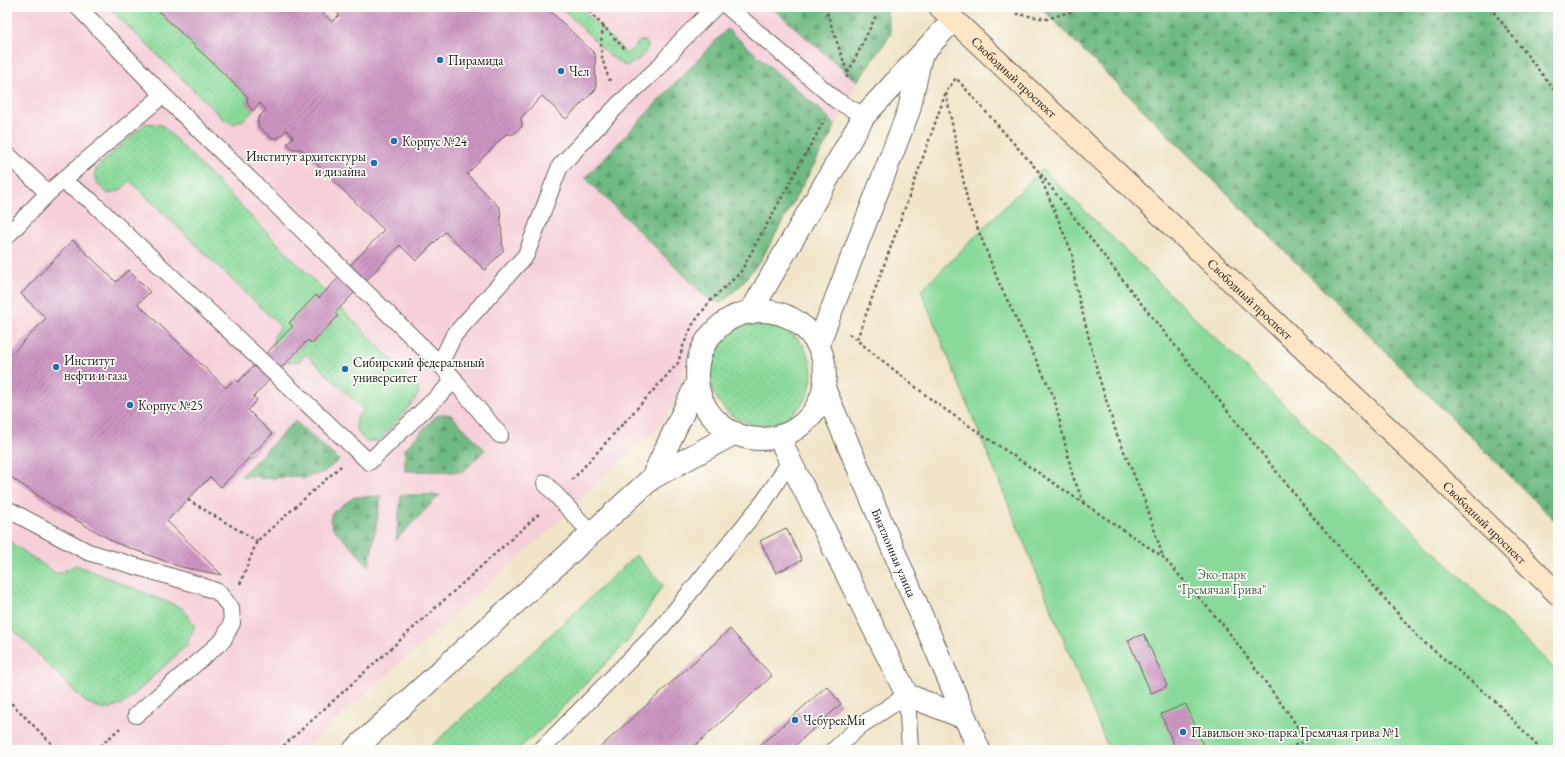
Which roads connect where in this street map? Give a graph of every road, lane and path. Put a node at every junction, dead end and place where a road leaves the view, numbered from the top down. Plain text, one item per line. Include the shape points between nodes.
1 (78, 7) edge
2 (585, 7) edge
3 (715, 7) edge
4 (728, 7) edge
5 (825, 7) edge
6 (1018, 7) edge
7 (1085, 7) edge
8 (1490, 7) edge
9 (947, 14) edge
10 (876, 16) dead end
11 (604, 26) junction
12 (625, 49) dead end
13 (921, 56) junction
14 (848, 74) junction
15 (946, 92) junction
16 (163, 95) junction
17 (1558, 95) edge
18 (836, 100) junction
19 (619, 104) junction
20 (864, 116) junction
21 (7, 154) edge
22 (1039, 172) junction
23 (62, 181) junction
24 (48, 193) junction
25 (7, 236) edge
26 (750, 313) junction
27 (829, 318) junction
28 (857, 339) junction
29 (818, 345) junction
30 (440, 364) junction
31 (455, 380) junction
32 (698, 383) junction
33 (824, 388) junction
34 (735, 433) junction
35 (500, 435) dead end
36 (779, 436) junction
37 (357, 451) junction
38 (790, 461) junction
39 (652, 478) junction
40 (545, 483) dead end
41 (558, 496) junction
42 (188, 500) dead end
43 (1084, 504) junction
44 (7, 509) edge
45 (591, 533) junction
46 (257, 541) junction
47 (1163, 557) junction
48 (1558, 594) edge
49 (231, 608) junction
50 (907, 695) junction
51 (7, 699) edge
52 (136, 715) joint
53 (965, 718) junction
54 (1306, 741) junction
55 (58, 750) edge
56 (96, 750) edge
57 (279, 750) edge
58 (354, 750) edge
59 (541, 750) edge
60 (834, 750) edge
61 (910, 750) edge
62 (978, 750) edge
63 (1283, 750) edge
64 (1312, 750) edge
65 (1541, 750) edge

1 - 16 lane
2 - 11 path
3 - 19 lane via 659,67
4 - 18 lane
5 - 14 path
6 - 7 path via 1017,14 1047,19
8 - 17 path
9 - 13 street
9 - 48 main road, Свободный проспект via 1430,468
10 - 14 path
11 - 12 path
11 - 19 path via 600,40 603,66
13 - 20 street
13 - 27 street via 909,110
14 - 18 path
15 - 22 path via 956,78
15 - 28 path
15 - 43 path via 968,204 999,283 1054,398 1073,477
16 - 23 lane
16 - 30 lane
18 - 20 lane
18 - 41 path via 740,273 711,300 693,324 678,363
19 - 30 lane via 560,166 526,255 454,335
20 - 26 street
21 - 24 lane
22 - 47 path via 1072,253 1075,283 1098,374 1116,432 1146,504
22 - 65 path via 1313,518 1420,639 1496,702
23 - 24 lane
23 - 37 lane via 90,200
24 - 25 lane
26 - 29 street via 768,311 788,316 805,328
26 - 32 street via 729,319 714,330 703,346 698,364
27 - 28 path
27 - 29 street
28 - 43 path via 938,404
29 - 33 street via 825,366
30 - 31 lane
31 - 35 lane
31 - 37 lane via 369,462
32 - 34 street via 704,404 712,415
32 - 39 street
33 - 36 street via 818,404 808,418 794,430
33 - 53 street, Биатлонная улица
34 - 36 street via 749,438
34 - 39 street
36 - 38 street
37 - 46 path
38 - 50 street
38 - 59 lane via 765,500 661,628
39 - 45 street
40 - 41 lane
41 - 45 lane
41 - 57 path
42 - 46 path
43 - 47 path
44 - 49 lane via 88,552 218,592
45 - 58 street
46 - 49 path
47 - 54 path via 1225,627
49 - 52 lane via 232,623 223,640
50 - 53 street
50 - 60 lane via 860,726
50 - 61 lane
51 - 55 path
52 - 56 path
53 - 62 street, Биатлонная улица
54 - 63 path
54 - 64 path

